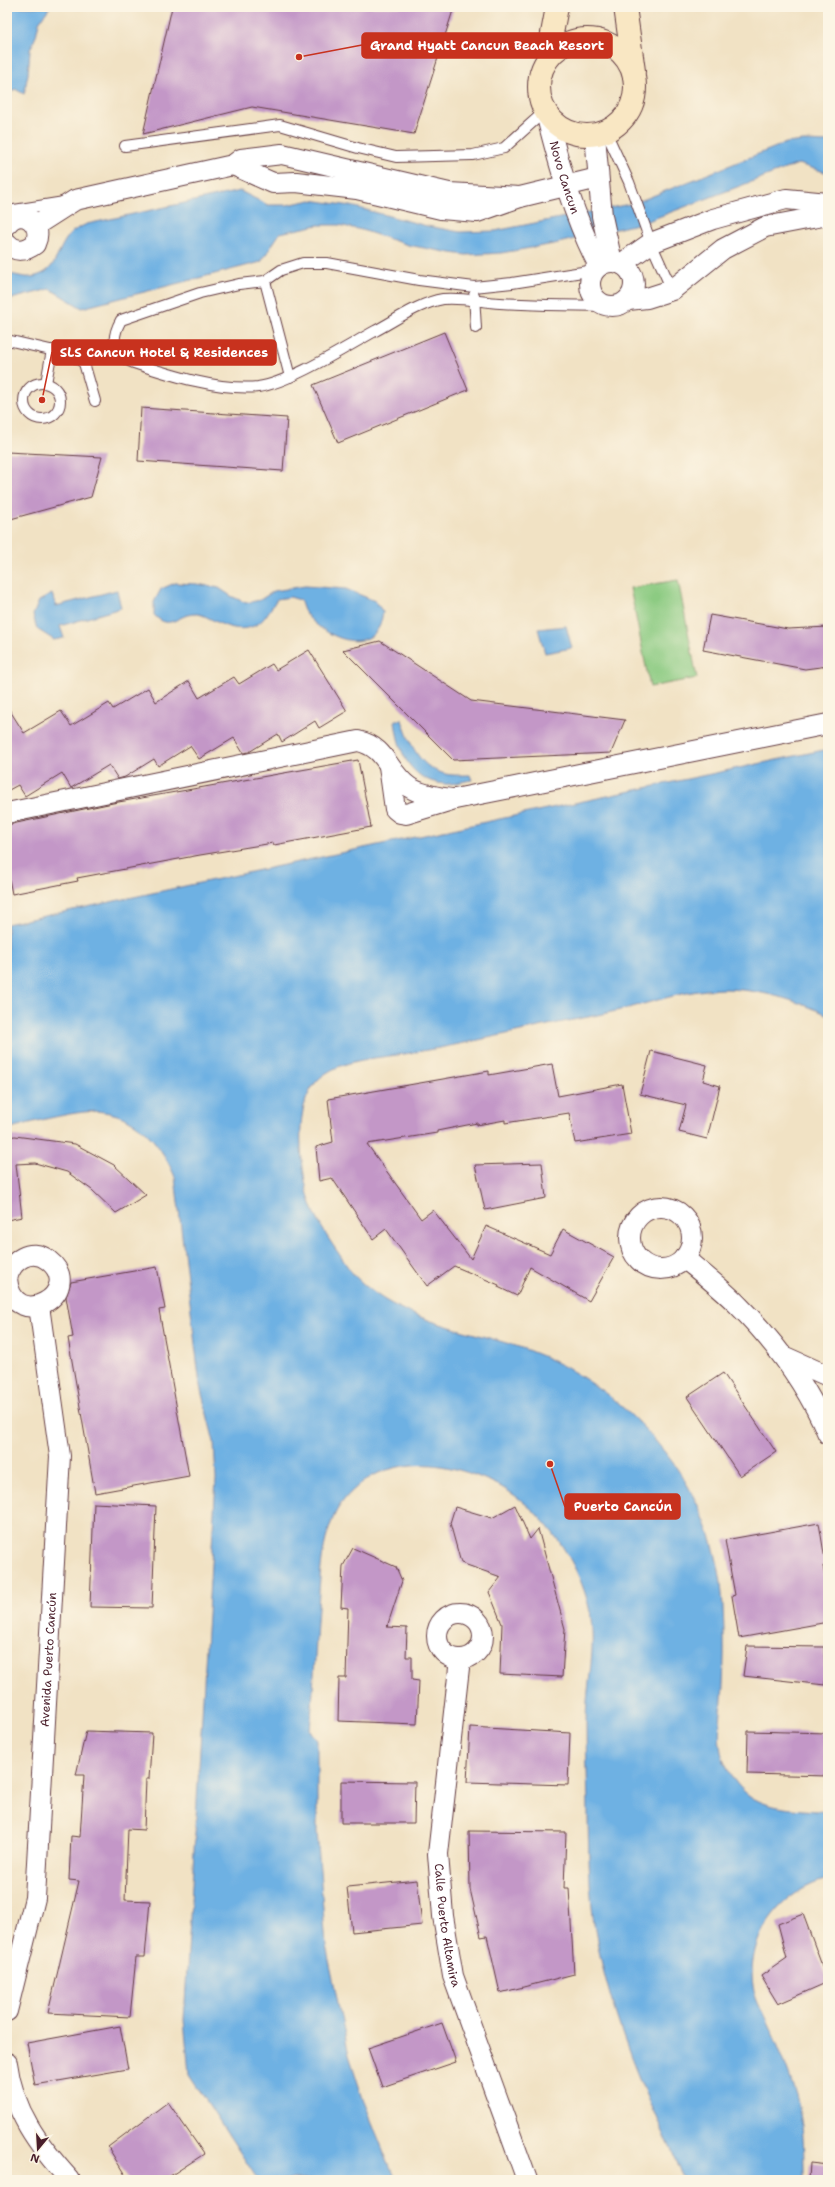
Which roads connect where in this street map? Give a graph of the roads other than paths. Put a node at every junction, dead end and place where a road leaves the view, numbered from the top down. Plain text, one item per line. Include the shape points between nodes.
1 (557, 7) edge
2 (625, 7) edge
3 (547, 60) junction
4 (634, 76) junction
5 (546, 112) junction
6 (600, 133) junction
7 (125, 146) dead end
8 (233, 165) junction
9 (599, 185) junction
10 (570, 193) junction
11 (520, 197) junction
12 (75, 200) junction
13 (828, 203) edge
14 (761, 206) junction
15 (7, 211) edge
16 (828, 215) edge
17 (7, 224) edge
18 (36, 225) junction
19 (765, 227) junction
20 (7, 243) edge
21 (651, 243) junction
22 (607, 266) junction
23 (265, 281) junction
24 (474, 287) junction
25 (672, 290) junction
26 (474, 300) junction
27 (628, 300) junction
28 (609, 306) junction
29 (476, 328) dead end
30 (7, 340) edge
31 (52, 350) junction
32 (290, 377) junction
33 (46, 383) dead end
34 (95, 401) dead end
35 (828, 724) edge
36 (389, 766) junction
37 (410, 787) junction
38 (393, 798) junction
39 (455, 799) junction
40 (7, 813) edge
41 (684, 1258) dead end
42 (7, 1279) edge
43 (39, 1306) junction
44 (783, 1356) junction
45 (828, 1376) edge
46 (828, 1434) edge
47 (460, 1660) dead end
48 (7, 2011) edge
49 (7, 2063) edge
50 (70, 2180) edge
51 (527, 2180) edge

1 - 3 street
2 - 4 street
3 - 4 street via 558,49 572,42 596,40 617,49 628,61
3 - 5 street via 539,86 540,99
4 - 6 street via 636,89 630,109 618,125
5 - 6 street via 556,124 567,131 581,135
5 - 7 lane via 504,148 473,155 396,157 280,125
5 - 10 street, Novo Cancun
6 - 9 street
6 - 21 lane via 629,182
8 - 11 street via 241,159 282,154 449,193
8 - 11 street via 272,183 296,182 357,189 448,210 477,212
8 - 12 street
9 - 10 street
9 - 22 street via 607,238
10 - 11 street
10 - 22 street, Novo Cancun via 586,240
12 - 15 lane
12 - 18 street
13 - 14 street via 786,198
14 - 19 street via 766,213
14 - 21 street via 713,219
16 - 19 street
17 - 18 street via 19,216 30,219
18 - 20 street via 37,238 30,248 19,250
19 - 25 street via 723,248
21 - 22 street
21 - 25 lane
22 - 24 lane
22 - 27 street via 630,272 634,283 632,295
22 - 28 street via 590,284 596,298
23 - 24 lane via 281,270 303,263 327,263 418,280
23 - 32 lane
23 - 32 lane via 200,293 122,320 114,332 115,343 120,354 128,360 152,369 228,387 259,387
24 - 26 lane
25 - 27 street via 647,298
26 - 28 lane
26 - 29 lane
26 - 32 lane via 443,299 429,303
27 - 28 street via 622,304
30 - 31 lane
31 - 33 lane
31 - 34 lane via 72,355 84,364
35 - 39 street
36 - 37 street
36 - 38 street
36 - 40 street via 381,753 370,744 358,741
37 - 38 street via 398,789
37 - 39 street via 435,797
38 - 39 street via 395,809 406,814
41 - 44 street via 737,1304
42 - 43 street via 11,1296 18,1302 26,1306
42 - 43 street via 9,1270 21,1258 29,1255 38,1255 52,1263 57,1270 58,1287 50,1301
43 - 48 street, Avenida Puerto Cancún via 60,1456 35,1898
44 - 45 street
44 - 46 street via 816,1407
47 - 51 street, Calle Puerto Altamira via 438,1854 443,1916 453,1976
49 - 50 street via 9,2080 21,2115 50,2158

